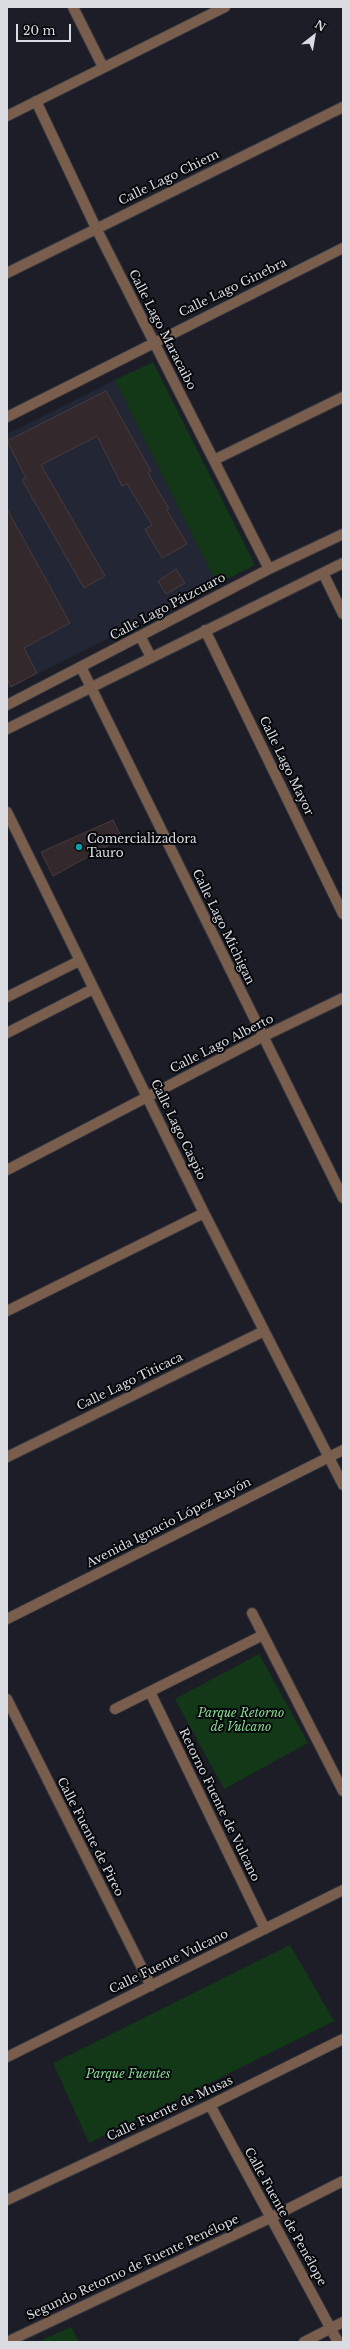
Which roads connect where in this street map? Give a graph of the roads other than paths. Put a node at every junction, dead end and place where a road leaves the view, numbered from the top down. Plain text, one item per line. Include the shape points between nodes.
1 (73, 7) edge
2 (220, 8) edge
3 (103, 67) junction
4 (36, 101) junction
5 (343, 107) edge
6 (7, 116) edge
7 (96, 228) junction
8 (343, 248) edge
9 (7, 273) edge
10 (153, 342) junction
11 (343, 396) edge
12 (7, 417) edge
13 (214, 460) junction
14 (343, 534) edge
15 (343, 563) edge
16 (269, 569) junction
17 (323, 573) junction
18 (343, 614) edge
19 (205, 630) junction
20 (140, 636) junction
21 (151, 657) junction
22 (81, 667) junction
23 (91, 687) junction
24 (7, 705) edge
25 (7, 729) edge
26 (7, 812) edge
27 (343, 914) edge
28 (79, 961) junction
29 (93, 989) junction
30 (7, 997) edge
31 (343, 998) edge
32 (7, 1033) edge
33 (262, 1037) junction
34 (148, 1097) junction
35 (7, 1170) edge
36 (343, 1198) edge
37 (204, 1213) junction
38 (7, 1310) edge
39 (264, 1331) junction
40 (343, 1450) edge
41 (329, 1457) junction
42 (7, 1458) edge
43 (343, 1485) edge
44 (252, 1613) dead end
45 (7, 1619) edge
46 (263, 1635) junction
47 (150, 1692) junction
48 (7, 1699) edge
49 (115, 1709) dead end
50 (343, 1791) edge
51 (343, 1890) edge
52 (265, 1929) junction
53 (150, 1986) junction
54 (343, 2039) edge
55 (7, 2057) edge
56 (210, 2105) junction
57 (343, 2181) edge
58 (7, 2200) edge
59 (270, 2218) junction
60 (343, 2322) edge
61 (331, 2328) junction
62 (7, 2342) edge
63 (304, 2342) edge
64 (338, 2342) edge

1 - 3 street
2 - 3 street
3 - 4 street
4 - 6 street
4 - 7 street, Calle Lago Maracaibo
5 - 7 street, Calle Lago Chiem
7 - 9 street, Calle Lago Chiem
7 - 10 street, Calle Lago Maracaibo
8 - 10 street, Calle Lago Ginebra
10 - 12 street, Calle Lago Ginebra
10 - 13 street, Calle Lago Maracaibo
11 - 13 street
13 - 16 street, Calle Lago Maracaibo
14 - 16 street, Calle Lago Pátzcuaro
15 - 17 street
16 - 20 street, Calle Lago Pátzcuaro
17 - 18 street
17 - 19 street
19 - 21 street
19 - 27 street, Calle Lago Mayor
20 - 21 street
20 - 22 street, Calle Lago Pátzcuaro
21 - 23 street
22 - 23 street, Calle Lago Michigan
22 - 24 street, Calle Lago Pátzcuaro
23 - 25 street
23 - 33 street, Calle Lago Michigan
26 - 28 street, Calle Lago Caspio
28 - 29 street, Calle Lago Caspio
28 - 30 street
29 - 32 street
29 - 34 street, Calle Lago Caspio
31 - 33 street, Calle Lago Alberto
33 - 34 street, Calle Lago Alberto
33 - 36 street, Calle Lago Michigan
34 - 35 street, Calle Lago Alberto
34 - 37 street, Calle Lago Caspio
37 - 38 street
37 - 39 street, Calle Lago Caspio
39 - 41 street, Calle Lago Caspio
39 - 42 street, Calle Lago Titicaca
40 - 41 street, Avenida Ignacio López Rayón
41 - 43 street, Calle Lago Caspio
41 - 45 street, Avenida Ignacio López Rayón
44 - 46 street
46 - 47 street
46 - 50 street
47 - 49 street
47 - 52 street, Retorno Fuente de Vulcano
48 - 53 street, Calle Fuente de Pireo
51 - 52 street, Calle Fuente Vulcano
52 - 53 street, Calle Fuente Vulcano
53 - 55 street, Calle Fuente Vulcano
54 - 56 street, Calle Fuente de Musas
56 - 58 street, Calle Fuente de Musas
56 - 59 street, Calle Fuente de Penélope
57 - 59 street, Segundo Retorno de Fuente Penélope
59 - 61 street, Calle Fuente de Penélope
59 - 62 street, Segundo Retorno de Fuente Penélope
60 - 61 street
61 - 63 street
61 - 64 street, Calle Fuente de Penélope

